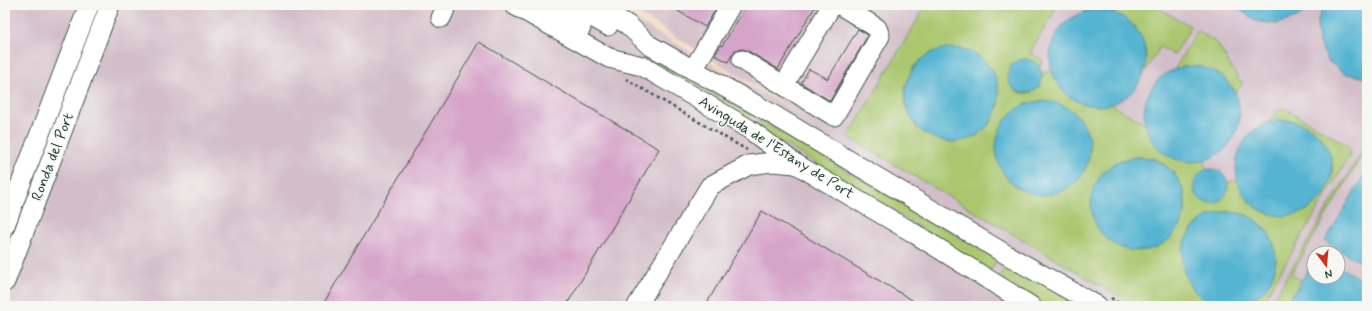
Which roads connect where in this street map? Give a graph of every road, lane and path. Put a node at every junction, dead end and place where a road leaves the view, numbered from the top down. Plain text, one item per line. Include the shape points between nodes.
1 (89, 5) edge
2 (110, 5) edge
3 (514, 5) edge
4 (543, 5) edge
5 (571, 5) edge
6 (596, 5) edge
7 (731, 5) edge
8 (832, 5) edge
9 (840, 5) edge
10 (650, 45) junction
11 (742, 60) dead end
12 (642, 66) junction
13 (693, 70) junction
14 (784, 85) junction
15 (796, 164) junction
16 (5, 225) edge
17 (5, 282) edge
18 (637, 306) edge
19 (1031, 306) edge
20 (1098, 306) edge

1 - 16 street
2 - 17 street, Ronda del Port
3 - 12 street, Avinguda de l'Estany de Port via 609,58
4 - 12 street
5 - 10 street via 626,36
6 - 10 street, Avinguda de l'Estany de Port via 628,24
7 - 13 street
8 - 14 street
9 - 14 street via 877,28 880,36 834,116
10 - 13 street, Avinguda de l'Estany de Port
11 - 14 street
12 - 15 street, Avinguda de l'Estany de Port via 749,129
13 - 20 street, Avinguda de l'Estany de Port
15 - 18 street via 772,162 749,165 710,186
15 - 19 street, Avinguda de l'Estany de Port

